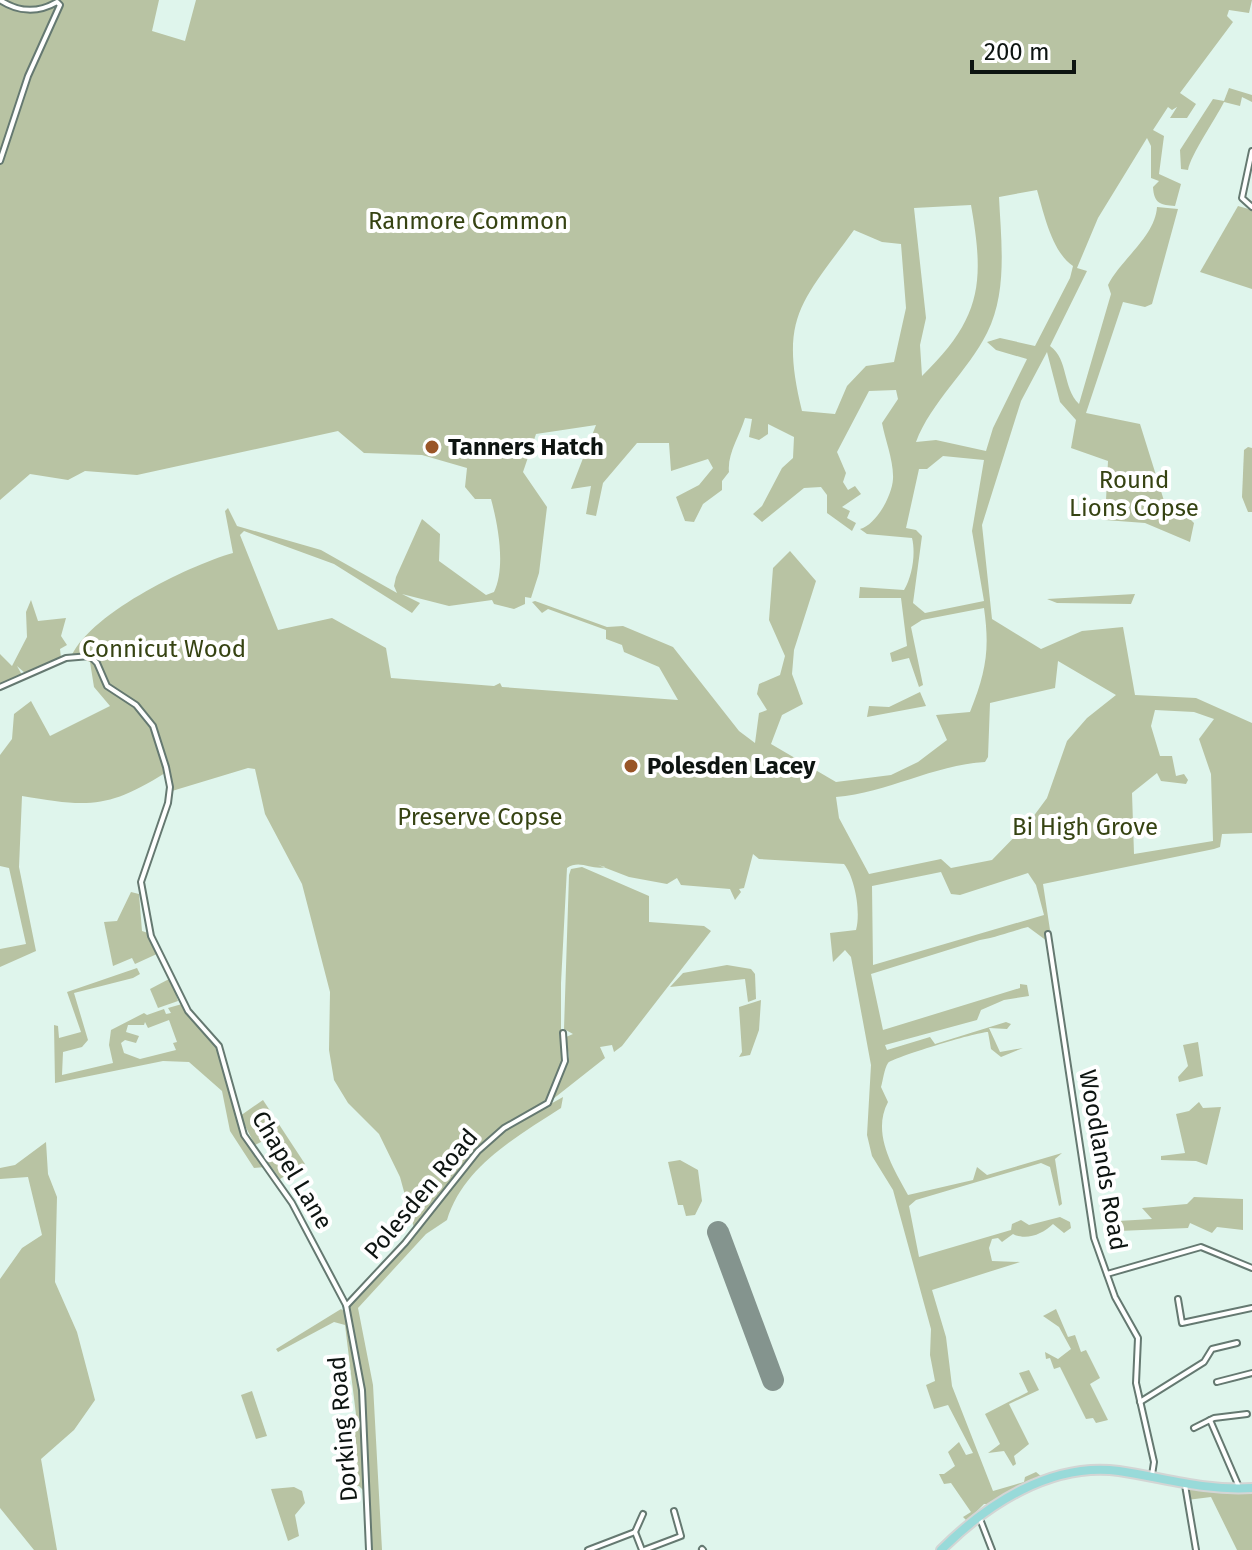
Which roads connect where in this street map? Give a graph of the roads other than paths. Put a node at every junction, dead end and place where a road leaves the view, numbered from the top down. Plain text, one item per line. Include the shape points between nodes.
1 (0, 0) edge
2 (1252, 151) edge
3 (0, 161) edge
4 (1252, 207) edge
5 (0, 687) edge
6 (1048, 934) dead end
7 (563, 1033) dead end
8 (1252, 1268) edge
9 (1106, 1274) junction
10 (1178, 1299) dead end
11 (346, 1305) junction
12 (1252, 1308) edge
13 (1237, 1343) dead end
14 (1252, 1373) edge
15 (1217, 1382) dead end
16 (1140, 1402) junction
17 (1247, 1414) dead end
18 (1210, 1420) junction
19 (1194, 1428) dead end
20 (1152, 1478) junction
21 (1185, 1485) junction
22 (1252, 1488) edge
23 (1239, 1489) junction
24 (674, 1511) dead end
25 (643, 1514) dead end
26 (978, 1516) junction
27 (635, 1532) junction
28 (369, 1550) edge
29 (588, 1550) edge
30 (643, 1550) edge
31 (941, 1550) edge
32 (992, 1550) edge
33 (1196, 1550) edge

1 - 3 street via 28,10 60,5 28,76
2 - 4 street via 1242,198
5 - 11 street, Chapel Lane via 74,655 93,658 107,686 136,705 153,726 170,787 141,882 151,936 188,1011 219,1046 244,1135 292,1203
6 - 9 street, Woodlands Road via 1094,1238
7 - 11 street, Polesden Road via 565,1061 548,1103 504,1128 478,1151 405,1243
8 - 9 street via 1201,1247
9 - 16 street, Woodlands Road via 1138,1338
10 - 12 street via 1182,1323
11 - 28 street, Dorking Road via 362,1390
13 - 16 street via 1212,1349 1204,1362
14 - 15 street
16 - 20 street, Woodlands Road via 1154,1462
17 - 18 street
18 - 19 street
18 - 23 street
20 - 21 main road
20 - 26 main road via 1103,1470 1067,1473
21 - 23 main road
21 - 33 street
22 - 23 main road
24 - 30 street via 682,1534
25 - 27 street
26 - 31 main road
26 - 32 street
27 - 29 street
27 - 30 street

